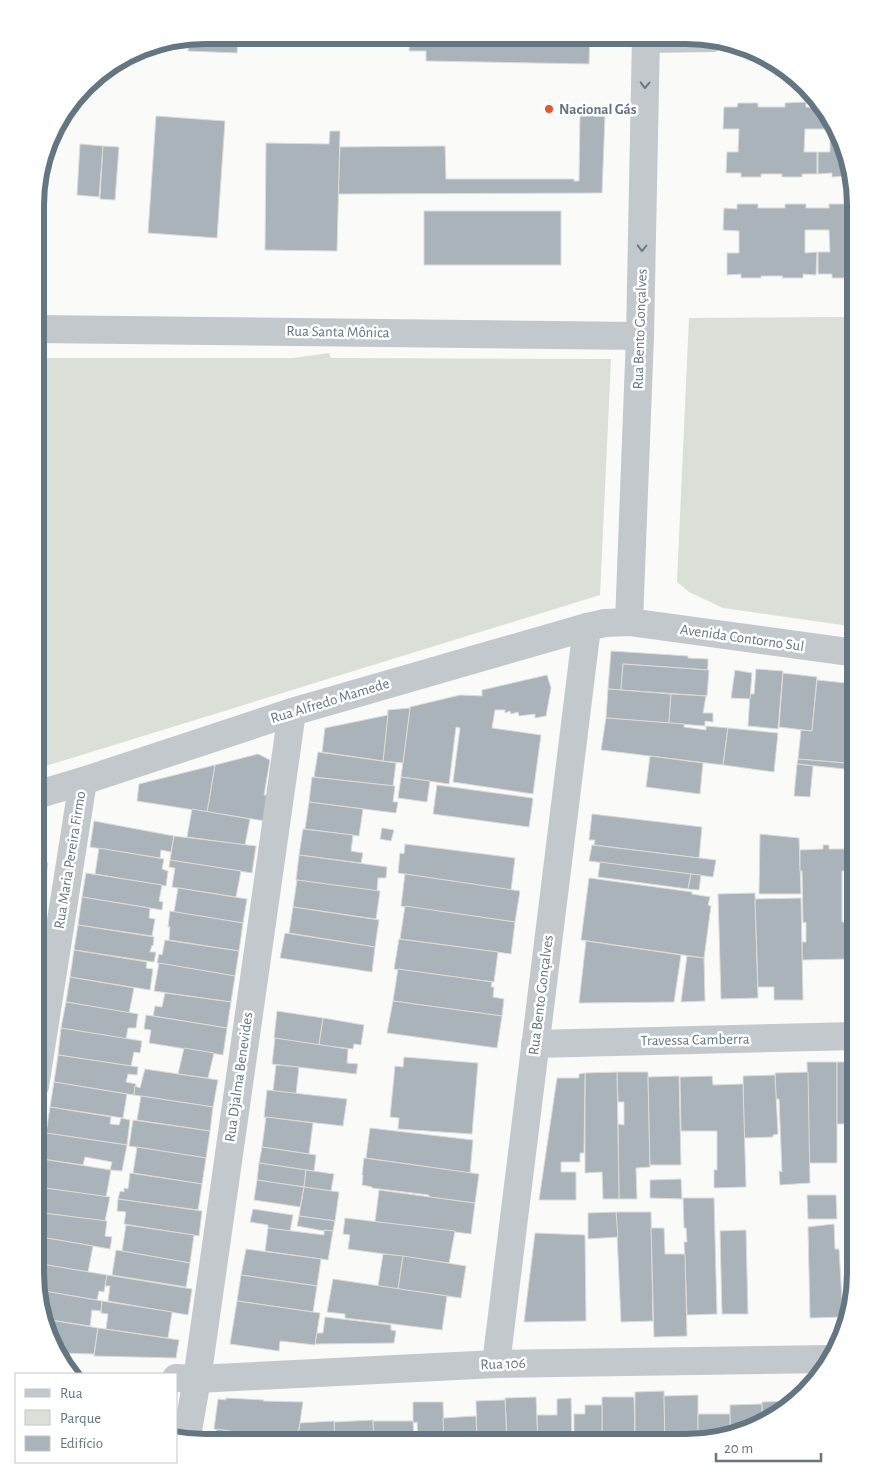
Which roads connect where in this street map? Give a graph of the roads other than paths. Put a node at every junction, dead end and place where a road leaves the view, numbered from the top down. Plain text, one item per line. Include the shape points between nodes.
1 (645, 44) edge
2 (44, 329) edge
3 (640, 336) junction
4 (629, 622) junction
5 (587, 627) junction
6 (847, 652) edge
7 (292, 712) junction
8 (82, 781) junction
9 (44, 793) edge
10 (44, 1028) edge
11 (847, 1036) edge
12 (535, 1044) junction
13 (822, 1359) edge
14 (496, 1364) junction
15 (186, 1379) edge
16 (186, 1433) edge

1 -> 3 street, Rua Bento Gonçalves
2 - 3 street, Rua Santa Mônica
3 - 4 street, Rua Bento Gonçalves
4 - 5 street, Rua Alfredo Mamede
4 - 6 street, Avenida Contorno Sul
5 - 7 street, Rua Alfredo Mamede
5 - 12 street, Rua Bento Gonçalves
7 - 8 street, Rua Alfredo Mamede
7 - 15 street, Rua Djalma Benevides
8 - 9 street, Rua Alfredo Mamede
8 - 10 street, Rua Maria Pereira Firmo
11 - 12 street, Travessa Camberra
12 - 14 street, Rua Bento Gonçalves
13 - 14 street, Rua 106
14 - 15 street, Rua 106
15 - 16 street, Rua Djalma Benevides

